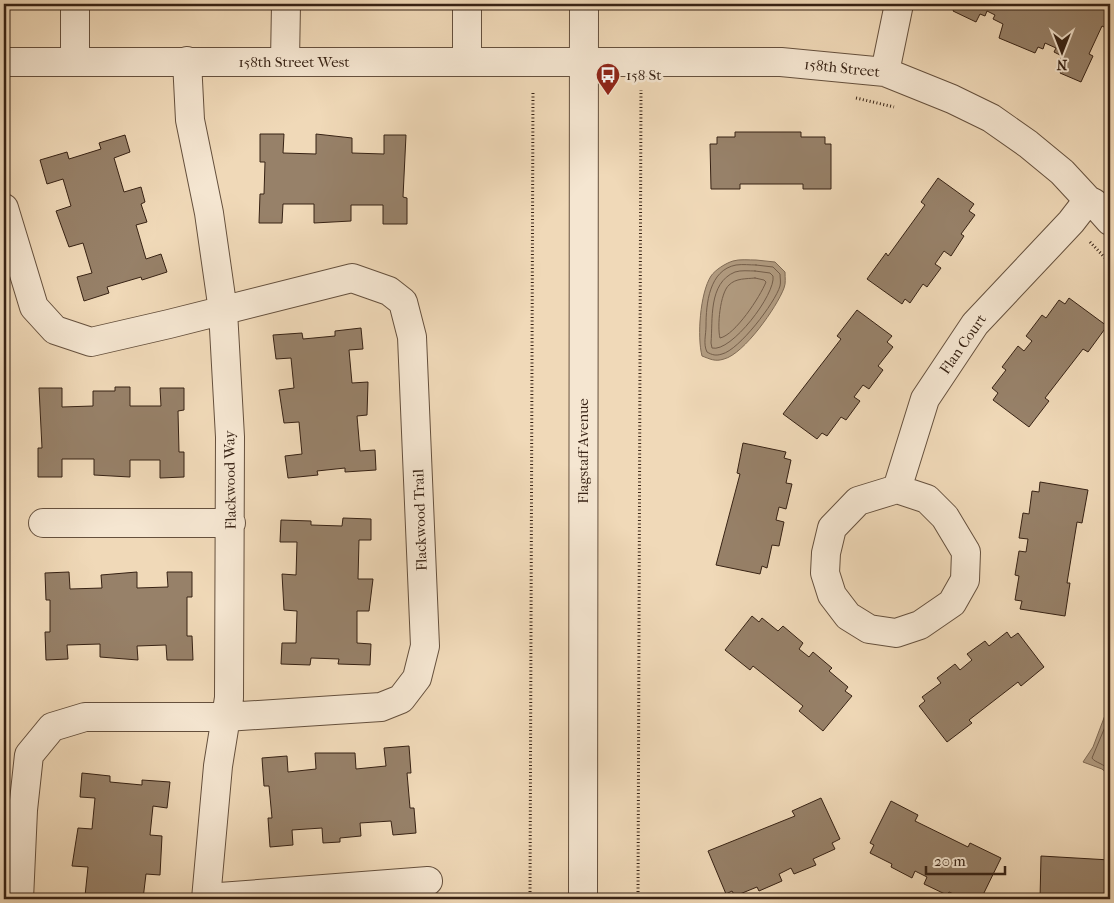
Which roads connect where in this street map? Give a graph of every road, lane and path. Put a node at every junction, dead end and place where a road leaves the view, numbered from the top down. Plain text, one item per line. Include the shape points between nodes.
1 (75, 4) edge
2 (286, 4) edge
3 (467, 4) edge
4 (584, 4) edge
5 (899, 4) edge
6 (4, 62) edge
7 (75, 62) junction
8 (187, 62) junction
9 (285, 62) junction
10 (467, 62) junction
11 (584, 62) junction
12 (885, 72) junction
13 (649, 90) dead end
14 (532, 91) dead end
15 (850, 97) dead end
16 (895, 107) dead end
17 (1088, 200) junction
18 (4, 208) edge
19 (1110, 221) edge
20 (1071, 222) junction
21 (1110, 263) edge
22 (223, 311) junction
23 (897, 489) junction
24 (43, 523) dead end
25 (230, 523) junction
26 (226, 717) junction
27 (428, 881) dead end
28 (19, 899) edge
29 (206, 899) edge
30 (530, 899) edge
31 (582, 899) edge
32 (638, 899) edge

1 - 7 street
2 - 9 street
3 - 10 street
4 - 11 street, Flagstaff Avenue
5 - 12 street
6 - 7 street, 158th Street West
7 - 8 street, 158th Street West
8 - 9 street, 158th Street West
8 - 22 street, Flackwood Way via 190,120 209,213
9 - 10 street, 158th Street West
10 - 11 street, 158th Street West
11 - 12 street, 158th Street via 782,62
11 - 31 street, Flagstaff Avenue
12 - 17 street, 158th Street via 991,118 1062,172
13 - 32 path via 640,90
14 - 30 path
15 - 16 path
17 - 19 street, 158th Street
17 - 20 street, Flan Court
18 - 22 street, Flackwood Trail via 34,307 56,330 91,342
20 - 21 path
20 - 23 street, Flan Court via 975,324 925,399
22 - 25 street, Flackwood Way via 230,437
22 - 26 street, Flackwood Trail via 352,278 389,291 403,302 412,337 425,646 417,678 401,699 381,707
23 - 23 street via 858,501 832,528 826,553 826,572 832,595 848,616 868,628 896,633 920,625 952,603 965,580 966,552 945,517 927,499
24 - 25 street
25 - 26 street, Flackwood Way via 229,698
26 - 28 street, Flackwood Trail via 84,717 52,728 29,755
26 - 29 street, Flackwood Way via 218,766
27 - 29 street

